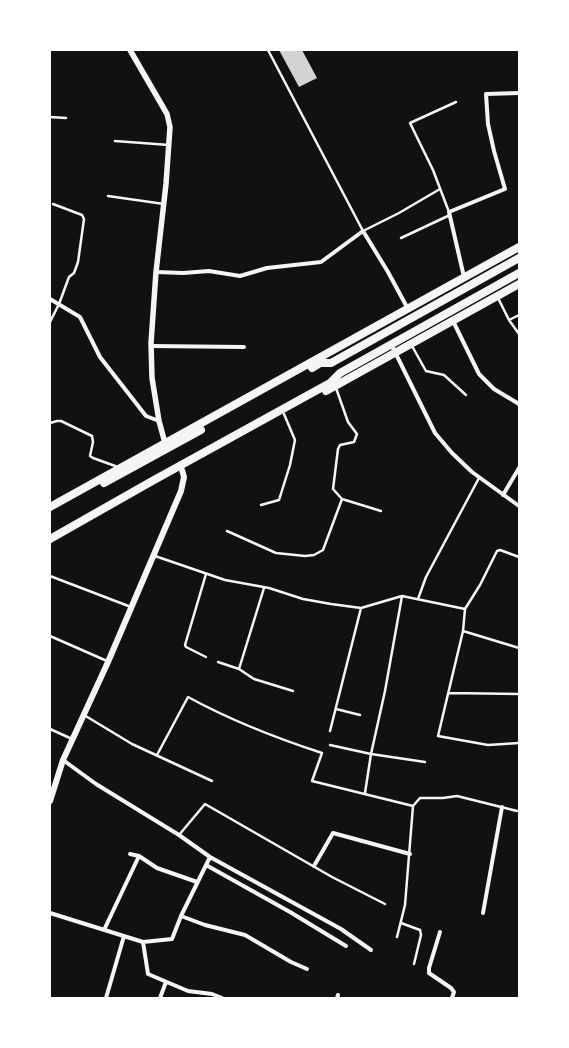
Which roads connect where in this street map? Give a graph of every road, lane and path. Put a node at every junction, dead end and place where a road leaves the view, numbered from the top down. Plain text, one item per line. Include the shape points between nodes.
1 (130, 50) edge
2 (268, 50) edge
3 (519, 93) edge
4 (456, 102) dead end
5 (50, 117) edge
6 (66, 118) dead end
7 (115, 141) dead end
8 (169, 145) junction
9 (440, 188) junction
10 (108, 196) dead end
11 (53, 204) dead end
12 (164, 204) junction
13 (449, 214) junction
14 (363, 231) junction
15 (401, 238) dead end
16 (519, 247) edge
17 (519, 258) edge
18 (156, 272) junction
19 (519, 273) edge
20 (464, 278) junction
21 (519, 284) edge
22 (497, 296) junction
23 (50, 299) edge
24 (59, 304) junction
25 (408, 309) junction
26 (519, 315) edge
27 (453, 320) junction
28 (510, 320) junction
29 (50, 322) edge
30 (519, 334) edge
31 (391, 344) junction
32 (410, 344) junction
33 (151, 346) junction
34 (244, 347) dead end
35 (395, 353) junction
36 (335, 386) junction
37 (466, 395) dead end
38 (519, 404) edge
39 (284, 414) junction
40 (159, 421) junction
41 (50, 423) edge
42 (166, 446) junction
43 (181, 468) junction
44 (519, 468) edge
45 (123, 469) junction
46 (479, 478) junction
47 (503, 494) junction
48 (342, 499) junction
49 (261, 505) dead end
50 (519, 506) edge
51 (50, 507) edge
52 (381, 511) dead end
53 (50, 513) edge
54 (227, 531) dead end
55 (50, 539) edge
56 (50, 544) edge
57 (154, 555) junction
58 (519, 557) edge
59 (206, 574) junction
60 (50, 576) edge
61 (264, 588) junction
62 (402, 596) junction
63 (418, 599) junction
64 (131, 607) junction
65 (361, 608) junction
66 (465, 608) junction
67 (463, 631) junction
68 (50, 636) edge
69 (519, 648) edge
70 (206, 656) dead end
71 (108, 662) junction
72 (218, 662) dead end
73 (239, 669) junction
74 (293, 691) dead end
75 (449, 693) junction
76 (519, 694) edge
77 (336, 709) junction
78 (84, 714) junction
79 (360, 715) dead end
80 (50, 729) edge
81 (330, 731) dead end
82 (72, 739) junction
83 (519, 743) edge
84 (330, 745) dead end
85 (371, 754) junction
86 (157, 755) junction
87 (63, 760) junction
88 (425, 762) dead end
89 (212, 781) dead end
90 (365, 793) junction
91 (50, 801) edge
92 (413, 806) junction
93 (502, 807) junction
94 (517, 811) dead end
95 (179, 835) junction
96 (130, 854) dead end
97 (410, 854) junction
98 (139, 856) junction
99 (210, 857) junction
100 (206, 865) junction
101 (314, 866) junction
102 (197, 882) junction
103 (385, 904) dead end
104 (50, 913) edge
105 (483, 913) dead end
106 (181, 916) junction
107 (401, 924) junction
108 (104, 930) junction
109 (440, 932) dead end
110 (124, 936) junction
111 (397, 937) dead end
112 (143, 942) junction
113 (346, 946) dead end
114 (371, 950) dead end
115 (414, 964) dead end
116 (307, 969) dead end
117 (166, 982) junction
118 (106, 998) edge
119 (160, 998) edge
120 (222, 998) edge
121 (452, 998) edge

1 - 8 street via 167,114 170,127
2 - 14 lane
3 - 13 street via 486,94 488,124 505,189
4 - 9 lane via 410,122
5 - 6 lane
7 - 8 lane
8 - 12 street
9 - 13 lane
9 - 14 lane
10 - 12 lane
11 - 24 lane via 82,215 84,219 78,262 74,273 69,277
12 - 18 street
13 - 15 lane
13 - 20 street
14 - 18 street via 321,262 267,268 240,276 209,271
14 - 25 street
16 - 20 highway
17 - 42 highway via 331,363 320,363
18 - 33 street
19 - 31 highway
20 - 25 highway
21 - 22 highway
22 - 27 highway
22 - 28 lane
23 - 24 street
24 - 29 lane
24 - 40 street via 80,318 100,358 146,416
25 - 42 highway
26 - 28 lane
27 - 32 highway
27 - 38 street via 479,374 494,388
28 - 30 lane
31 - 35 street
31 - 43 highway via 340,373 330,383
32 - 35 highway
32 - 37 lane via 426,371 444,375
33 - 34 street
33 - 40 street via 152,378
35 - 36 highway
35 - 46 street via 435,433
36 - 39 highway
36 - 48 lane via 348,422 357,434 354,442 340,445 338,449 333,489
39 - 43 highway
39 - 49 lane via 295,440 290,465 279,500
40 - 42 street
41 - 45 lane via 61,421 92,436 90,456
42 - 45 highway
43 - 55 highway via 154,480
43 - 56 highway
43 - 57 main road via 184,483
44 - 47 street
45 - 51 highway
45 - 53 highway
46 - 47 street
46 - 63 lane via 426,577
47 - 50 street
48 - 52 lane
48 - 54 lane via 323,550 314,555 276,554
57 - 59 lane
57 - 64 main road
58 - 66 lane via 497,551 480,586
59 - 61 lane
59 - 70 lane via 185,645
60 - 64 lane
61 - 65 lane via 303,599
61 - 73 lane
62 - 63 lane
62 - 65 lane
62 - 85 lane
63 - 66 lane
64 - 71 main road
65 - 77 lane
66 - 67 lane
67 - 69 lane
67 - 75 lane
68 - 71 lane
71 - 78 main road
72 - 73 lane
73 - 74 lane via 254,679
75 - 76 lane
75 - 83 lane via 438,736 488,745
77 - 79 lane
77 - 81 lane
78 - 82 main road
78 - 86 lane via 132,744
80 - 82 lane
82 - 87 main road
84 - 85 lane
85 - 88 lane
85 - 90 lane
86 - 89 lane
86 - 90 lane via 188,697 270,735 322,753 312,781
87 - 91 main road
87 - 95 street via 96,784
90 - 92 lane
92 - 93 lane via 420,798 457,796
92 - 97 lane
93 - 94 lane
93 - 105 street
95 - 99 street
95 - 101 lane via 205,804
96 - 98 street
97 - 101 street via 333,833
97 - 107 lane via 406,905
98 - 102 street via 157,868
98 - 108 street
99 - 100 street
99 - 114 street via 341,929
100 - 102 street
100 - 113 street
101 - 103 lane
102 - 106 street
104 - 108 street
106 - 112 street via 172,939
106 - 116 street via 245,935
107 - 111 lane
107 - 115 lane via 420,930
108 - 110 street
109 - 121 street via 429,973 451,988 454,992
110 - 112 street
110 - 118 street
112 - 117 street via 148,974
117 - 119 street
117 - 120 street via 188,991

